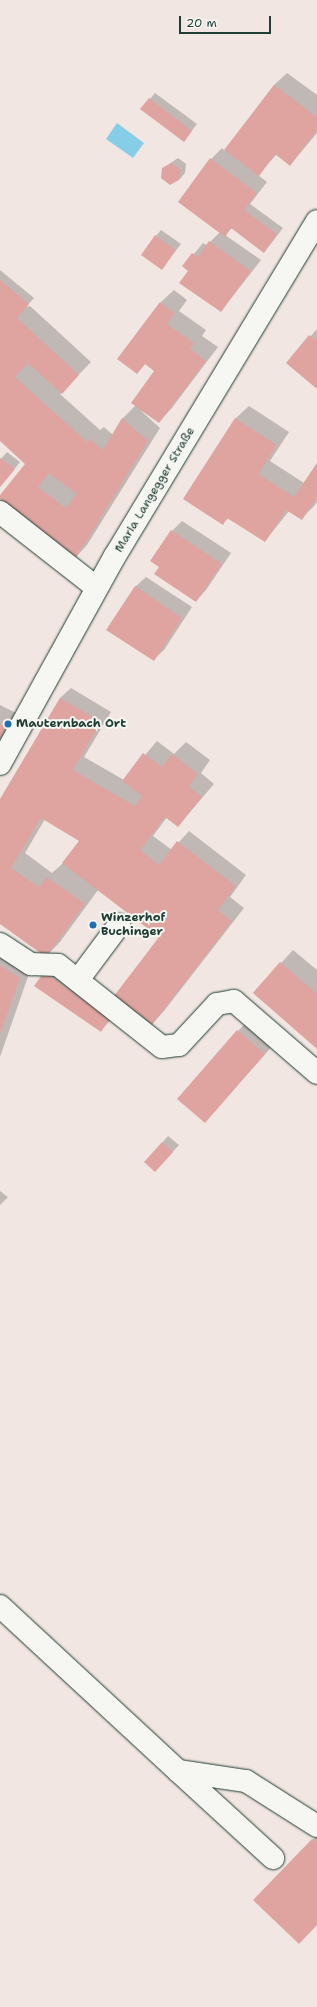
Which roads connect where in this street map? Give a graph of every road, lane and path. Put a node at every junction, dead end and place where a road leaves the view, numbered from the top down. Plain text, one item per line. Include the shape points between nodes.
1 (317, 221) edge
2 (0, 512) edge
3 (97, 588) junction
4 (0, 764) edge
5 (119, 925) dead end
6 (0, 944) edge
7 (78, 980) junction
8 (317, 1073) edge
9 (0, 1606) edge
10 (178, 1771) junction
11 (317, 1826) edge
12 (273, 1858) dead end

1 - 3 street, Maria Langegger Straße
2 - 3 street
3 - 4 street, Maria Langegger Straße
5 - 7 street
6 - 7 street via 31,964 58,965
7 - 8 street via 162,1047 179,1045 217,1004 234,1001
9 - 10 street
10 - 11 street via 246,1781
10 - 12 street

